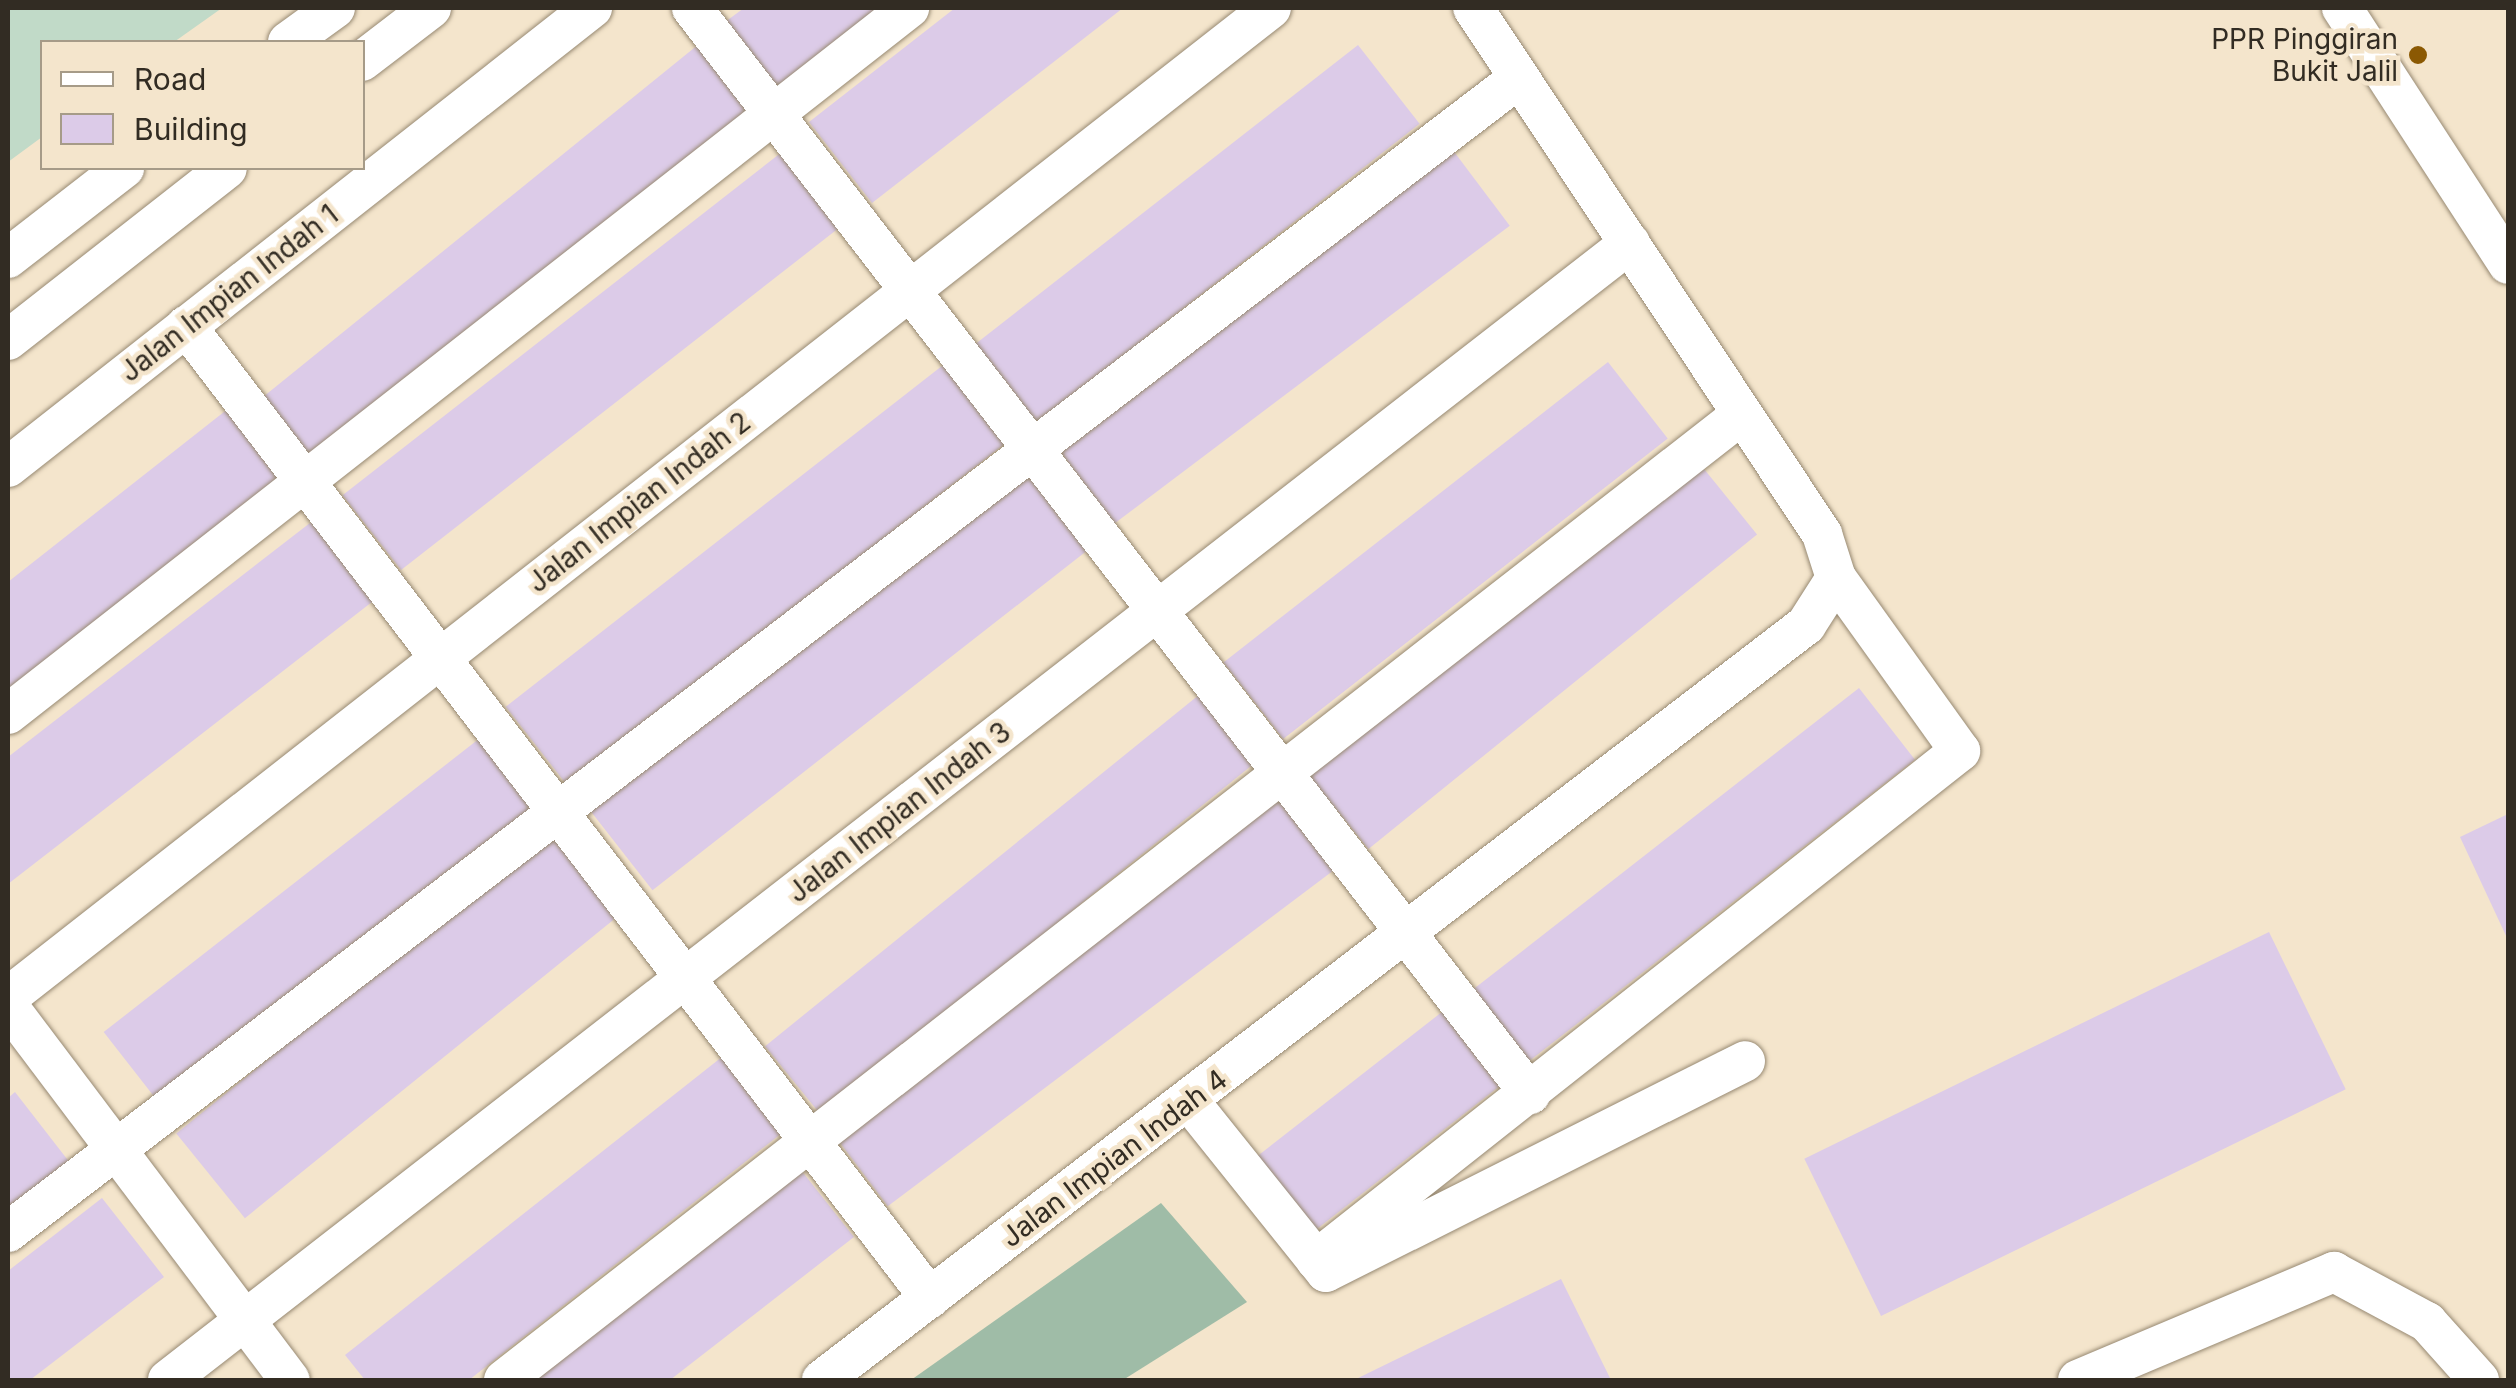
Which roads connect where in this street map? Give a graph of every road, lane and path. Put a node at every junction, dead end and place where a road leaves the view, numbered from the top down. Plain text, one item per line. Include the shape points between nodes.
1 (334, 8) edge
2 (431, 8) edge
3 (592, 8) edge
4 (692, 8) edge
5 (909, 8) edge
6 (1271, 8) edge
7 (1474, 8) edge
8 (2342, 8) edge
9 (291, 40) edge
10 (365, 59) edge
11 (1519, 78) junction
12 (770, 108) junction
13 (121, 170) edge
14 (224, 170) edge
15 (1630, 243) junction
16 (8, 258) edge
17 (2508, 264) edge
18 (910, 291) junction
19 (186, 326) junction
20 (8, 340) edge
21 (1742, 414) junction
22 (1032, 453) junction
23 (8, 467) edge
24 (306, 482) junction
25 (1836, 578) junction
26 (1156, 611) junction
27 (440, 658) junction
28 (8, 714) edge
29 (1282, 774) junction
30 (561, 815) junction
31 (1406, 936) junction
32 (686, 978) junction
33 (8, 997) edge
34 (8, 1006) edge
35 (1745, 1061) dead end
36 (1530, 1094) junction
37 (1188, 1101) junction
38 (811, 1142) junction
39 (115, 1147) junction
40 (8, 1232) edge
41 (1316, 1260) junction
42 (930, 1298) junction
43 (245, 1320) junction
44 (168, 1380) edge
45 (290, 1380) edge
46 (504, 1380) edge
47 (822, 1380) edge
48 (2078, 1380) edge
49 (2479, 1380) edge

1 - 9 street
2 - 10 street
3 - 19 street, Jalan Impian Indah 1
4 - 12 street
5 - 12 street
6 - 18 street, Jalan Impian Indah 2
7 - 11 street
8 - 17 street
11 - 15 street
11 - 22 street
12 - 18 street
12 - 24 street
13 - 16 street
14 - 20 street
15 - 21 street
15 - 26 street, Jalan Impian Indah 3
18 - 22 street
18 - 27 street, Jalan Impian Indah 2
19 - 23 street, Jalan Impian Indah 1
19 - 24 street
21 - 25 street via 1822,534
21 - 29 street
22 - 26 street
22 - 30 street
24 - 27 street
24 - 28 street
25 - 31 street, Jalan Impian Indah 4 via 1806,625
25 - 36 street via 1960,751
26 - 29 street
26 - 32 street, Jalan Impian Indah 3
27 - 30 street
27 - 33 street, Jalan Impian Indah 2
29 - 31 street
29 - 38 street
30 - 32 street
30 - 39 street
31 - 36 street
31 - 37 street, Jalan Impian Indah 4
32 - 38 street
32 - 43 street, Jalan Impian Indah 3
34 - 39 street
35 - 41 street via 1326,1272
36 - 41 street
37 - 41 street
37 - 42 street, Jalan Impian Indah 4
38 - 42 street
38 - 46 street
39 - 40 street
39 - 43 street
42 - 47 street, Jalan Impian Indah 4
43 - 44 street, Jalan Impian Indah 3
43 - 45 street
48 - 49 street via 2334,1272 2427,1322

